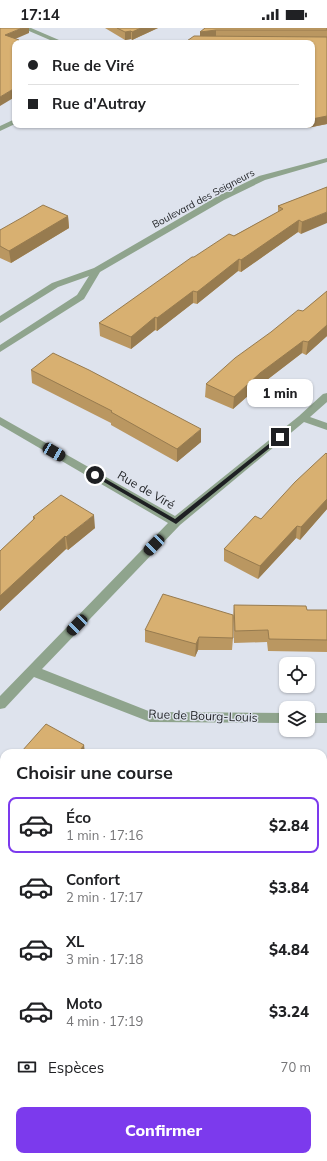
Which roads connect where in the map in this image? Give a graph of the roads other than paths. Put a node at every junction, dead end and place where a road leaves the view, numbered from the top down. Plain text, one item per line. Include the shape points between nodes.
1 (25, 28) edge
2 (55, 40) edge
3 (12, 124) edge
4 (0, 130) edge
5 (327, 160) edge
6 (97, 270) junction
7 (0, 320) edge
8 (0, 349) edge
9 (327, 396) edge
10 (303, 418) junction
11 (0, 420) edge
12 (327, 427) edge
13 (176, 522) junction
14 (33, 671) junction
15 (0, 704) edge
16 (279, 718) edge
17 (315, 718) edge
18 (327, 718) edge

1 - 2 street
3 - 4 street
5 - 6 street, Boulevard des Seigneurs via 255,182 221,198
6 - 7 street, Boulevard des Seigneurs via 56,285
6 - 8 street, Boulevard des Seigneurs via 81,297
9 - 10 street
10 - 12 street
10 - 13 street
11 - 13 street, Rue de Viré
13 - 14 street
14 - 15 street
14 - 16 street, Rue de Bourg-Louis via 150,717
17 - 18 street

